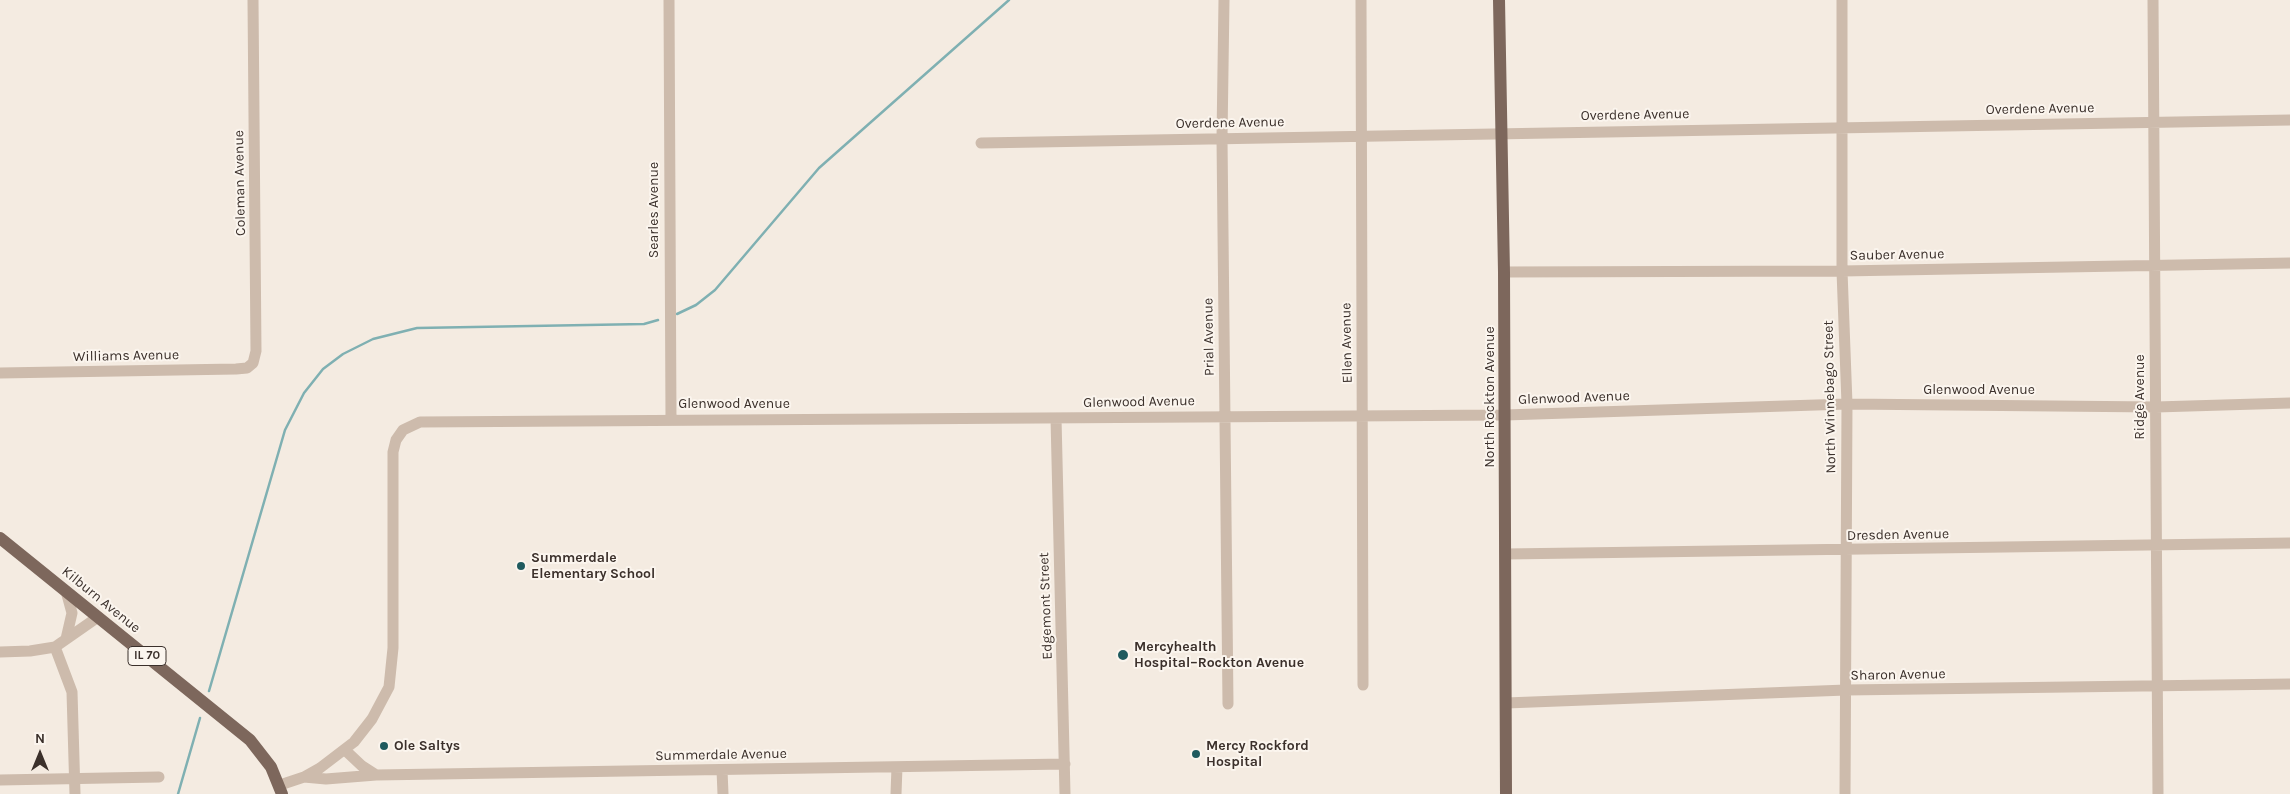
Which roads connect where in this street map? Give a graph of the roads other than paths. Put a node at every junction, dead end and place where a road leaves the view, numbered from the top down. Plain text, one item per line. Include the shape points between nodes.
1 (253, 0) edge
2 (669, 0) edge
3 (1224, 0) edge
4 (1361, 0) edge
5 (1499, 0) edge
6 (1842, 0) edge
7 (2153, 0) edge
8 (2290, 120) edge
9 (2154, 122) junction
10 (1844, 127) junction
11 (1502, 133) junction
12 (1360, 135) junction
13 (1222, 138) junction
14 (981, 143) dead end
15 (2290, 263) edge
16 (2155, 265) junction
17 (1842, 271) junction
18 (1504, 272) junction
19 (251, 365) joint
20 (0, 373) edge
21 (2290, 403) edge
22 (1847, 404) junction
23 (2156, 407) junction
24 (1363, 415) junction
25 (1505, 415) junction
26 (1225, 416) junction
27 (1056, 418) junction
28 (670, 419) junction
29 (0, 538) edge
30 (2290, 543) edge
31 (2156, 545) junction
32 (1845, 551) junction
33 (1506, 554) junction
34 (66, 591) junction
35 (98, 617) junction
36 (66, 639) junction
37 (55, 647) junction
38 (0, 652) edge
39 (2290, 684) edge
40 (1363, 685) dead end
41 (2157, 687) junction
42 (1846, 690) junction
43 (1506, 703) junction
44 (1228, 704) dead end
45 (345, 750) junction
46 (1065, 764) junction
47 (897, 767) junction
48 (722, 770) junction
49 (376, 775) junction
50 (159, 777) dead end
51 (304, 777) junction
52 (75, 779) junction
53 (0, 780) edge
54 (281, 790) edge
55 (75, 794) edge
56 (723, 794) edge
57 (896, 794) edge
58 (1065, 794) edge
59 (1506, 794) edge
60 (1845, 794) edge
61 (2158, 794) edge

1 - 19 street, Coleman Avenue via 256,351
2 - 28 street, Searles Avenue
3 - 13 street, Prial Avenue
4 - 12 street, Ellen Avenue
5 - 11 main road, North Rockton Avenue
6 - 10 street, North Winnebago Street
7 - 9 street, Ridge Avenue
8 - 9 street, Overdene Avenue
9 - 10 street, Overdene Avenue
9 - 16 street, Ridge Avenue
10 - 11 street, Overdene Avenue
10 - 17 street, North Winnebago Street
11 - 12 street, Overdene Avenue
11 - 18 main road, North Rockton Avenue
12 - 13 street, Overdene Avenue
12 - 24 street, Ellen Avenue
13 - 14 street, Overdene Avenue
13 - 26 street, Prial Avenue
15 - 16 street, Sauber Avenue
16 - 17 street, Sauber Avenue
16 - 23 street, Ridge Avenue
17 - 18 street, Sauber Avenue
17 - 22 street, North Winnebago Street
18 - 25 main road, North Rockton Avenue
19 - 20 street, Williams Avenue via 236,369
21 - 23 street, Glenwood Avenue
22 - 23 street, Glenwood Avenue
22 - 25 street, Glenwood Avenue
22 - 32 street, North Winnebago Street
23 - 31 street, Ridge Avenue
24 - 25 street, Glenwood Avenue
24 - 26 street, Glenwood Avenue
24 - 40 street, Ellen Avenue
25 - 33 main road, North Rockton Avenue
26 - 27 street, Glenwood Avenue
26 - 44 street, Prial Avenue
27 - 28 street, Glenwood Avenue
27 - 46 street, Edgemont Street
28 - 45 street, Glenwood Avenue via 432,421 412,424 403,430 393,452 392,672 389,687 372,719
29 - 34 main road, Kilburn Avenue / IL 70
30 - 31 street, Dresden Avenue
31 - 32 street, Dresden Avenue
31 - 41 street, Ridge Avenue
32 - 33 street, Dresden Avenue
32 - 42 street, North Winnebago Street
33 - 43 main road, North Rockton Avenue
34 - 35 main road, Kilburn Avenue / IL 70
34 - 36 street via 72,613
35 - 36 street
35 - 54 main road, Kilburn Avenue / IL 70 via 250,740 271,767
36 - 37 street
37 - 38 street
37 - 52 street via 72,692
39 - 41 street, Sharon Avenue
41 - 42 street, Sharon Avenue
41 - 61 street, Ridge Avenue
42 - 43 street, Sharon Avenue
42 - 60 street, North Winnebago Street
43 - 59 main road, North Rockton Avenue
45 - 49 street
45 - 51 street, Glenwood Avenue
46 - 47 street, Summerdale Avenue
46 - 58 street, Edgemont Street
47 - 48 street, Summerdale Avenue
47 - 57 street
48 - 49 street, Summerdale Avenue
48 - 56 street
49 - 51 street, Summerdale Avenue via 326,779
50 - 52 street
51 - 54 street, Glenwood Avenue
52 - 53 street
52 - 55 street

